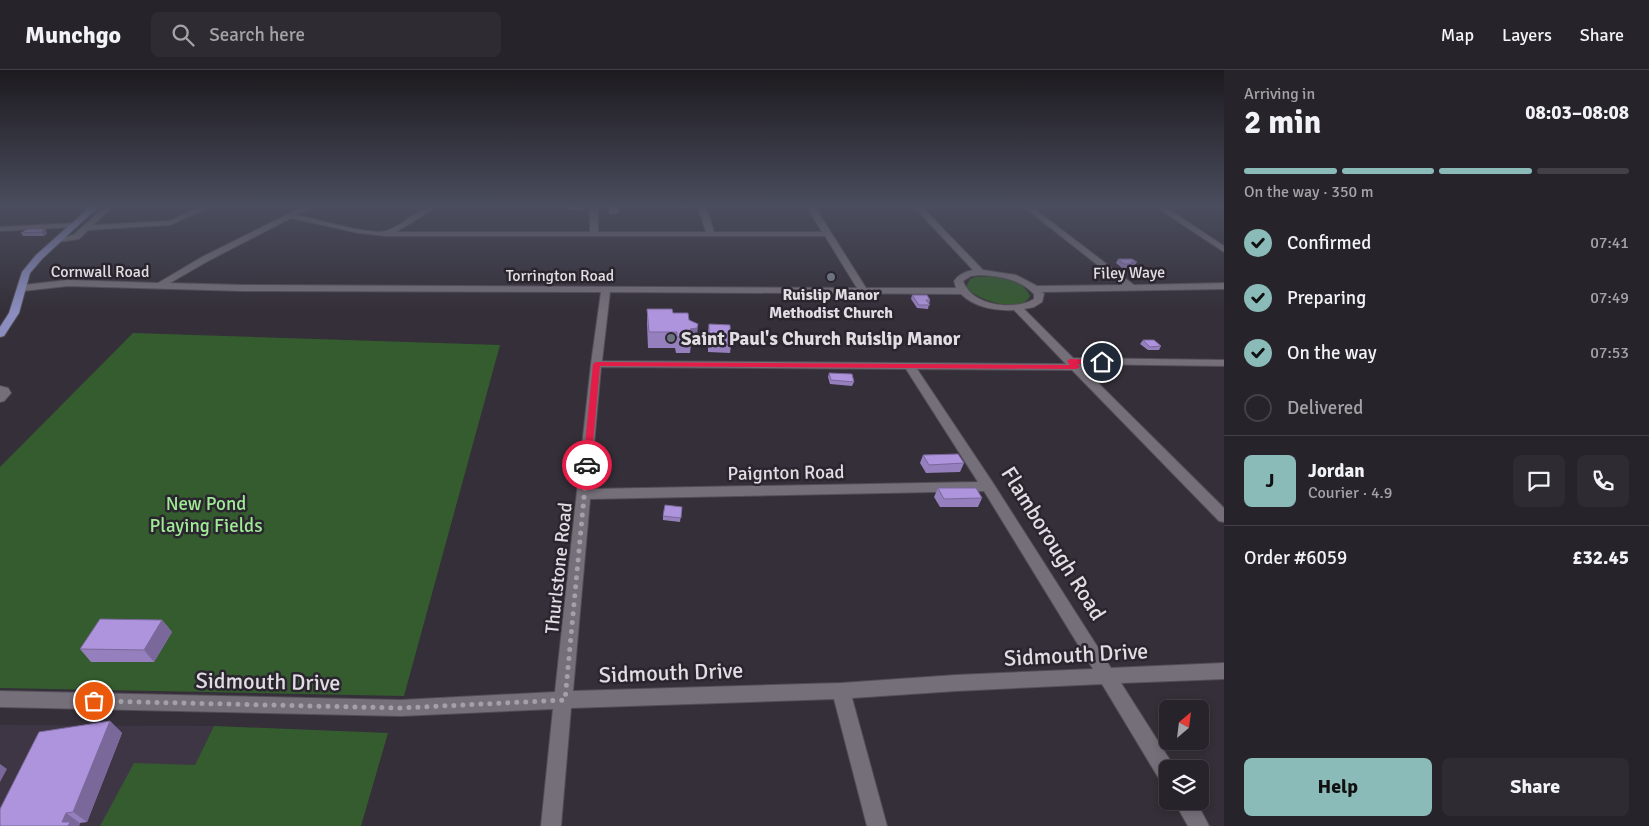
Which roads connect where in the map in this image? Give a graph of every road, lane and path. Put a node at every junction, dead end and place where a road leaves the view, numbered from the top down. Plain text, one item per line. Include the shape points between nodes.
1 (55, 242) edge
2 (237, 242) edge
3 (833, 242) edge
4 (952, 242) edge
5 (1073, 242) edge
6 (1213, 242) edge
7 (1224, 250) edge
8 (980, 272) junction
9 (159, 286) junction
10 (1224, 286) edge
11 (1131, 287) junction
12 (23, 288) junction
13 (1035, 289) junction
14 (863, 290) junction
15 (606, 291) junction
16 (962, 291) junction
17 (1017, 308) junction
18 (5, 324) edge
19 (0, 334) edge
20 (1224, 363) edge
21 (596, 364) junction
22 (1073, 364) junction
23 (909, 366) junction
24 (0, 388) edge
25 (0, 399) edge
26 (988, 486) junction
27 (584, 494) junction
28 (1224, 517) edge
29 (1224, 671) edge
30 (1107, 676) junction
31 (840, 691) junction
32 (0, 699) edge
33 (565, 700) junction
34 (1159, 760) edge
35 (1189, 810) edge
36 (551, 826) edge
37 (877, 826) edge
38 (1199, 826) edge

1 - 12 main road via 26,272
2 - 9 street, Cornwall Road
3 - 14 street
4 - 8 street
5 - 11 street
6 - 7 street
8 - 13 street via 1011,277
8 - 16 street via 962,276 958,287
9 - 12 street, Cornwall Road via 68,284
9 - 15 street, Torrington Road
10 - 11 street, Filey Waye
11 - 13 street, Filey Waye
12 - 18 main road
13 - 17 street via 1039,300
14 - 15 street, Torrington Road
14 - 16 street, Torrington Road
15 - 21 street, Thurlstone Road
16 - 17 street via 981,302
17 - 22 street
18 - 19 main road
20 - 22 street
21 - 23 street
21 - 27 street, Thurlstone Road
22 - 23 street
22 - 28 street
23 - 26 street, Flamborough Road
24 - 25 street via 5,393
26 - 27 street, Paignton Road
26 - 30 street, Flamborough Road
27 - 33 street, Thurlstone Road
29 - 30 street, Sidmouth Drive
30 - 31 street, Sidmouth Drive
30 - 34 street, Flamborough Road
31 - 33 street, Sidmouth Drive
31 - 37 street
32 - 33 street, Sidmouth Drive via 385,708
33 - 36 street, Thurlstone Road
35 - 38 street

